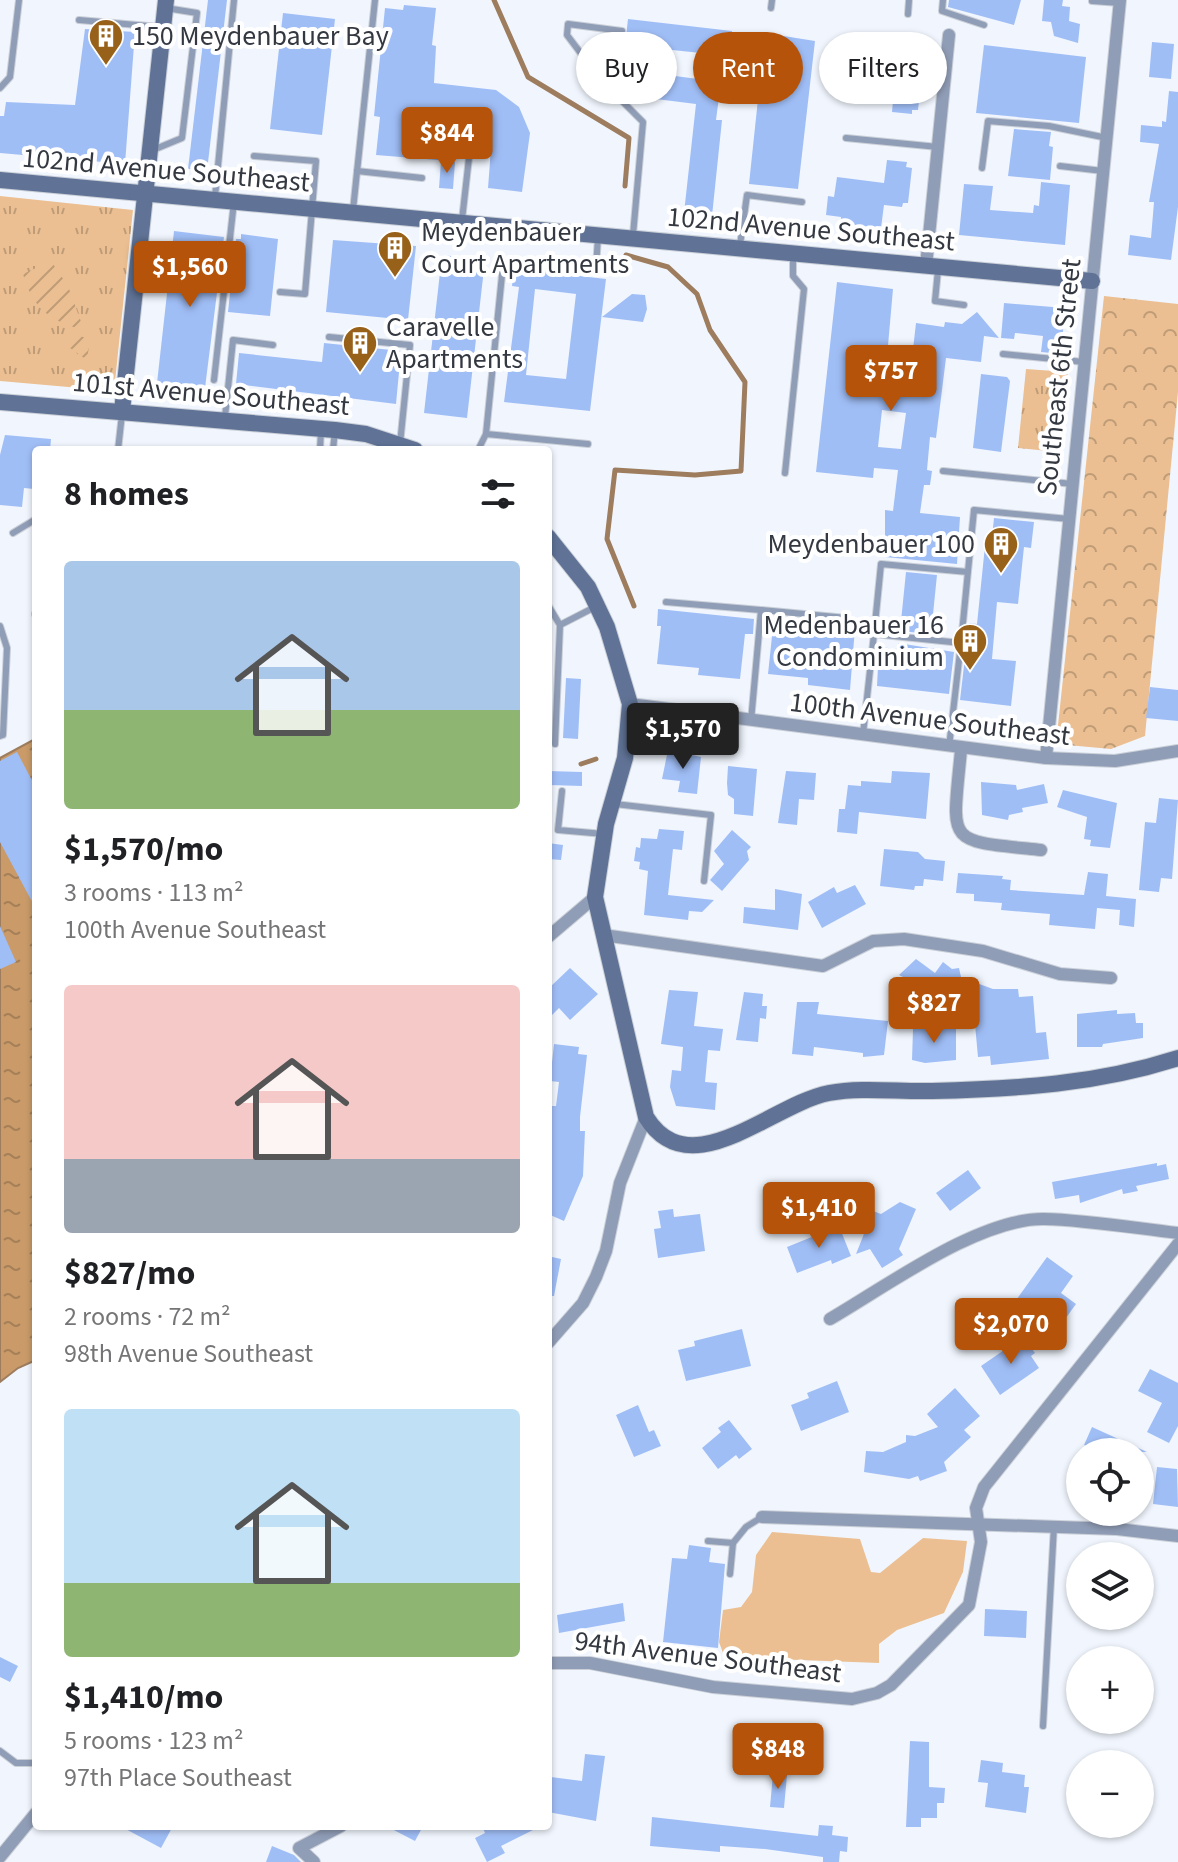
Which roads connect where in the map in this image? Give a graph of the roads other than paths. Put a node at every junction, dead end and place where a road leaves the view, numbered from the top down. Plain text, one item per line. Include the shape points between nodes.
1 (19, 0) edge
2 (234, 0) edge
3 (375, 0) edge
4 (909, 0) edge
5 (943, 0) edge
6 (1092, 1) edge
7 (1120, 2) edge
8 (166, 4) edge
9 (908, 14) dead end
10 (79, 20) dead end
11 (984, 25) dead end
12 (163, 27) junction
13 (622, 31) dead end
14 (949, 35) dead end
15 (0, 88) edge
16 (472, 131) dead end
17 (846, 138) dead end
18 (1107, 138) junction
19 (938, 147) junction
20 (149, 151) junction
21 (254, 156) dead end
22 (1060, 166) dead end
23 (982, 168) dead end
24 (357, 171) junction
25 (1103, 171) junction
26 (422, 178) dead end
27 (0, 180) edge
28 (145, 194) junction
29 (215, 201) junction
30 (234, 202) junction
31 (802, 202) dead end
32 (312, 210) junction
33 (353, 213) junction
34 (462, 223) junction
35 (598, 236) junction
36 (633, 239) junction
37 (740, 249) junction
38 (793, 253) junction
39 (503, 265) dead end
40 (932, 266) junction
41 (596, 269) dead end
42 (1092, 281) junction
43 (280, 292) dead end
44 (964, 305) dead end
45 (329, 337) dead end
46 (273, 345) dead end
47 (1003, 354) dead end
48 (1084, 362) junction
49 (214, 380) dead end
50 (0, 402) edge
51 (122, 411) junction
52 (225, 421) junction
53 (328, 430) junction
54 (486, 434) junction
55 (588, 444) dead end
56 (118, 446) edge
57 (322, 446) edge
58 (332, 446) edge
59 (403, 446) edge
60 (408, 446) edge
61 (480, 446) edge
62 (943, 471) dead end
63 (785, 473) dead end
64 (1073, 484) junction
65 (1069, 519) junction
66 (32, 521) edge
67 (13, 533) dead end
68 (552, 542) edge
69 (968, 572) junction
70 (666, 602) dead end
71 (597, 606) junction
72 (761, 610) junction
73 (552, 612) edge
74 (847, 618) dead end
75 (560, 625) junction
76 (0, 626) edge
77 (874, 634) junction
78 (961, 643) junction
79 (630, 704) junction
80 (751, 721) junction
81 (0, 736) edge
82 (863, 736) junction
83 (555, 744) dead end
84 (955, 749) junction
85 (1178, 751) edge
86 (1046, 758) junction
87 (562, 791) dead end
88 (611, 804) junction
89 (604, 834) junction
90 (1041, 850) dead end
91 (704, 881) dead end
92 (595, 897) junction
93 (552, 934) edge
94 (603, 935) junction
95 (1111, 978) dead end
96 (1178, 1058) edge
97 (646, 1117) junction
98 (1178, 1233) edge
99 (1178, 1244) edge
100 (830, 1319) dead end
101 (552, 1338) edge
102 (762, 1517) joint
103 (978, 1524) junction
104 (1054, 1526) junction
105 (1178, 1536) edge
106 (708, 1541) dead end
107 (733, 1543) junction
108 (730, 1574) dead end
109 (552, 1663) edge
110 (1043, 1726) dead end
111 (0, 1751) edge
112 (32, 1763) edge
113 (32, 1818) edge
114 (333, 1830) edge
115 (2, 1857) edge
116 (314, 1862) edge

1 - 15 lane via 10,77
2 - 29 lane
3 - 24 lane
4 - 9 lane
5 - 11 lane via 942,11
6 - 7 lane
7 - 18 street, Southeast 6th Street
8 - 12 street
8 - 20 lane via 197,13 182,138
10 - 12 lane
12 - 20 street
13 - 36 lane via 568,24 567,35 643,122
14 - 19 street
16 - 34 lane
17 - 19 lane
18 - 23 lane via 988,121
18 - 25 street, Southeast 6th Street
19 - 40 street
20 - 28 street
21 - 32 lane via 316,161
22 - 25 lane
24 - 26 lane
24 - 33 lane
25 - 42 street, Southeast 6th Street
27 - 28 street, 102nd Avenue Southeast
28 - 29 street, 102nd Avenue Southeast
28 - 51 street
29 - 30 street, 102nd Avenue Southeast
30 - 32 street, 102nd Avenue Southeast
30 - 49 lane
31 - 37 lane via 747,195
32 - 33 street, 102nd Avenue Southeast
32 - 43 lane via 305,294
33 - 34 street, 102nd Avenue Southeast
34 - 35 street, 102nd Avenue Southeast
35 - 36 street, 102nd Avenue Southeast
35 - 41 lane
36 - 37 street, 102nd Avenue Southeast
37 - 38 street, 102nd Avenue Southeast
38 - 40 street, 102nd Avenue Southeast
38 - 63 lane via 793,276 804,289
39 - 54 lane
40 - 42 street, 102nd Avenue Southeast
40 - 44 lane via 935,301
42 - 48 street, Southeast 6th Street
45 - 60 lane via 410,345
46 - 52 lane via 233,340
47 - 48 lane
48 - 64 street, Southeast 6th Street
50 - 51 street, 101st Avenue Southeast
51 - 52 street, 101st Avenue Southeast
51 - 56 lane
52 - 53 street, 101st Avenue Southeast
53 - 57 lane
53 - 58 lane
53 - 59 street, 101st Avenue Southeast
54 - 55 lane
54 - 61 lane
62 - 64 lane
64 - 65 street, Southeast 6th Street
65 - 69 lane via 974,510
65 - 86 street, Southeast 6th Street
66 - 67 lane
68 - 71 street
69 - 77 lane via 881,564
69 - 78 lane
70 - 72 lane
71 - 75 lane
71 - 79 street
72 - 74 lane
72 - 80 lane
73 - 75 lane
75 - 83 lane
76 - 81 lane via 7,648
77 - 78 lane
77 - 82 lane
78 - 84 lane
79 - 80 street, 100th Avenue Southeast
79 - 88 street via 625,758
80 - 82 street, 100th Avenue Southeast
82 - 84 street, 100th Avenue Southeast
84 - 86 street, 100th Avenue Southeast
84 - 90 street via 954,820 963,836 979,843
85 - 86 street, 100th Avenue Southeast via 1115,761
87 - 89 lane via 558,830
88 - 89 street
88 - 91 lane via 711,815
89 - 92 street
92 - 93 street
92 - 94 street
94 - 95 street via 823,966 873,941 904,939 983,951 1060,974
94 - 97 street
96 - 97 street via 1131,1073 1025,1089 829,1093 696,1147 662,1137
97 - 101 street via 623,1172 596,1277 583,1303
98 - 100 street via 1043,1219 1002,1226 960,1244
99 - 103 street via 984,1487 976,1508
102 - 103 street
102 - 107 lane
103 - 104 street
103 - 109 street, 94th Avenue Southeast via 979,1562 969,1605 877,1693 852,1699 713,1687 590,1663
104 - 105 street
104 - 110 lane
106 - 107 lane
107 - 108 lane
111 - 112 lane via 16,1763
113 - 115 street
114 - 116 street via 299,1848

